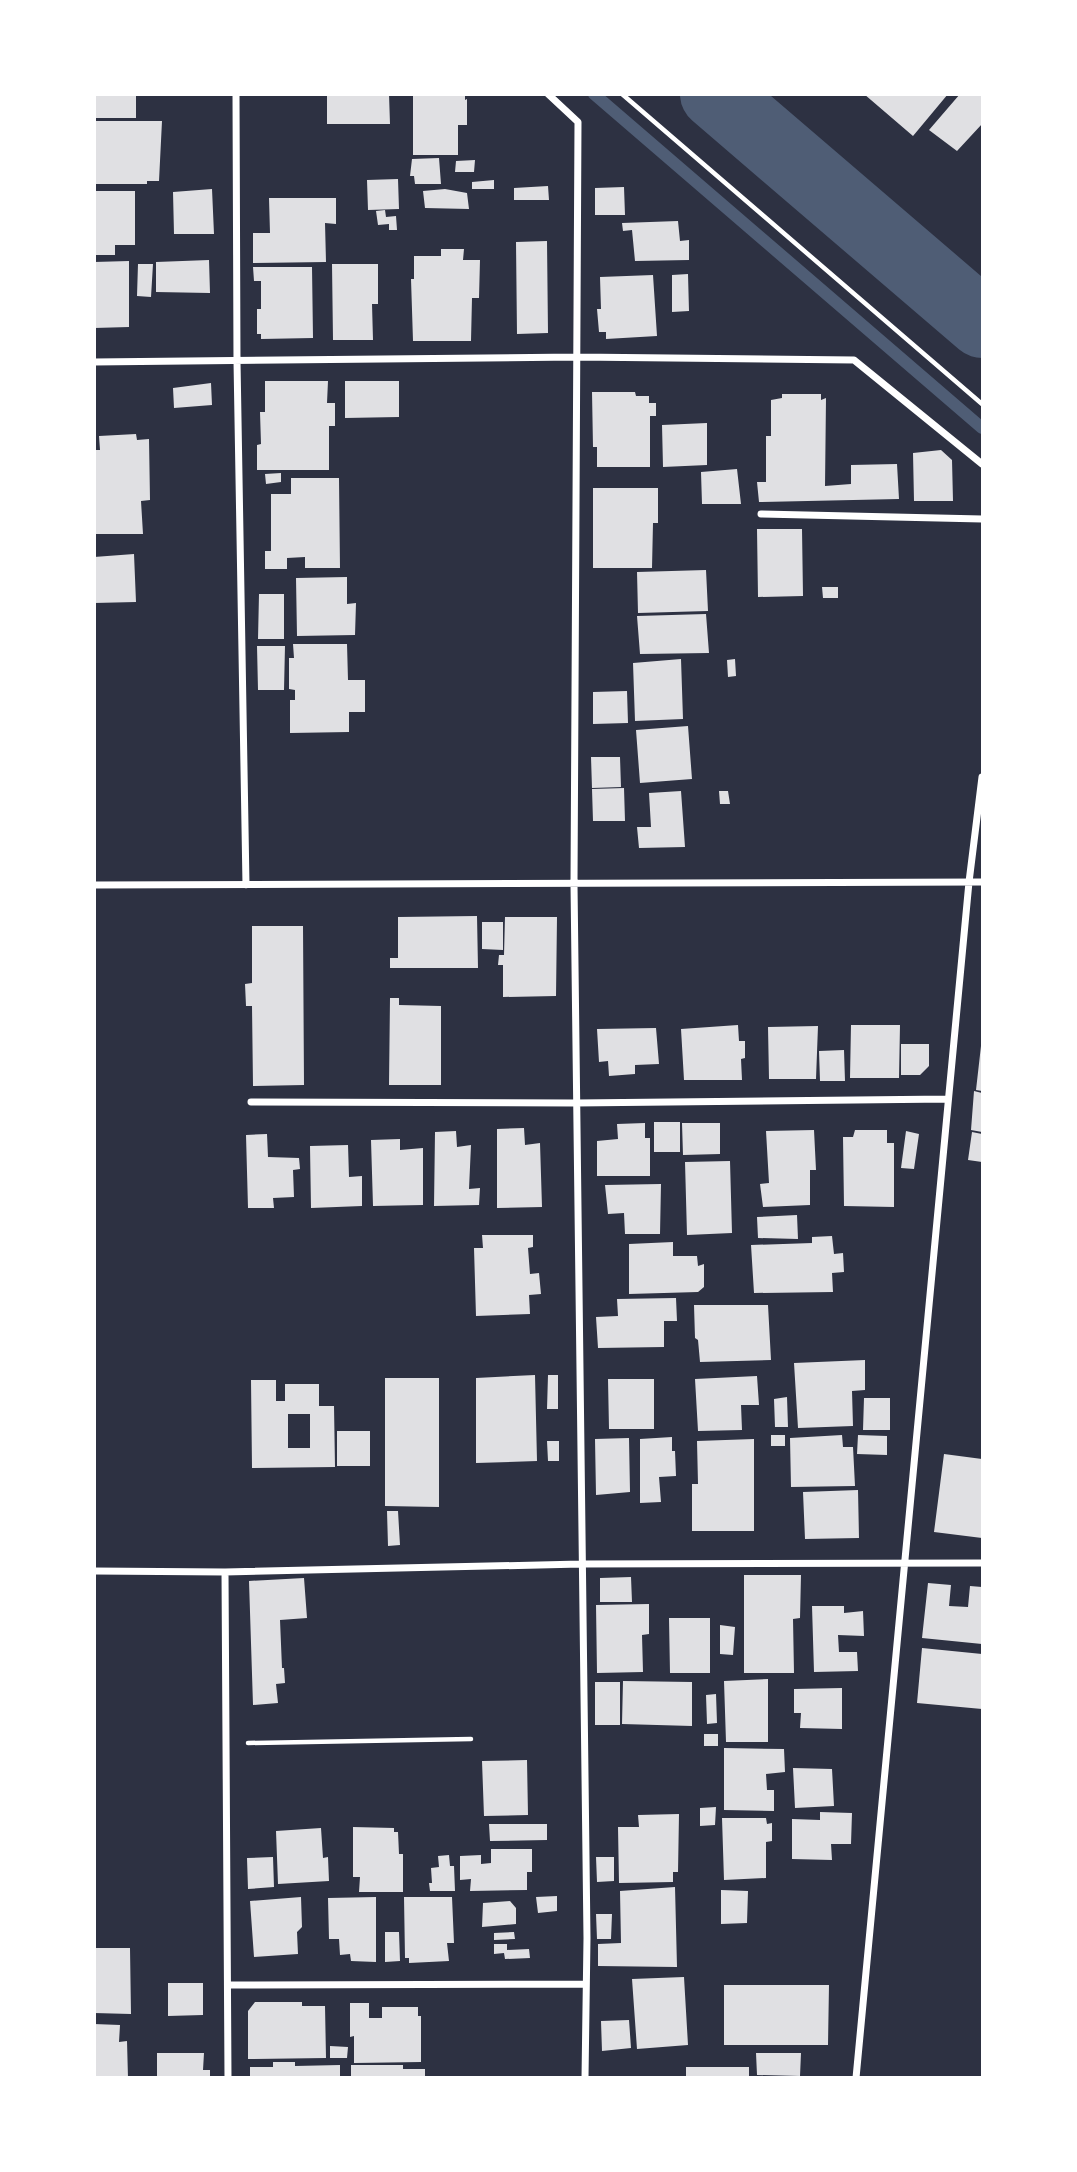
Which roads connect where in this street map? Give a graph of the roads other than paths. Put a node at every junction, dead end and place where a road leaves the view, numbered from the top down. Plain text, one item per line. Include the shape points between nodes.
1 (236, 94) edge
2 (548, 94) edge
3 (577, 357) junction
4 (237, 361) junction
5 (94, 362) edge
6 (982, 464) edge
7 (761, 514) dead end
8 (982, 519) edge
9 (982, 777) edge
10 (969, 882) junction
11 (982, 882) edge
12 (574, 884) junction
13 (94, 885) edge
14 (246, 885) junction
15 (948, 1100) junction
16 (251, 1102) dead end
17 (576, 1103) junction
18 (904, 1563) junction
19 (982, 1563) edge
20 (581, 1564) junction
21 (94, 1571) edge
22 (225, 1572) junction
23 (586, 1984) junction
24 (228, 1985) junction
25 (229, 2077) edge
26 (585, 2077) edge
27 (856, 2077) edge

1 - 4 street
2 - 3 street via 578,122
3 - 4 street
3 - 6 street via 854,360
3 - 12 street
4 - 5 street
4 - 14 street
7 - 8 street
9 - 10 street
10 - 11 street
10 - 12 street
10 - 15 street
12 - 14 street
12 - 17 street
13 - 14 street
15 - 17 street
15 - 18 street
16 - 17 street
17 - 20 street
18 - 19 street
18 - 20 street
18 - 27 street
20 - 22 street
20 - 23 street
21 - 22 street
22 - 24 street
23 - 24 street
23 - 26 street
24 - 25 street

